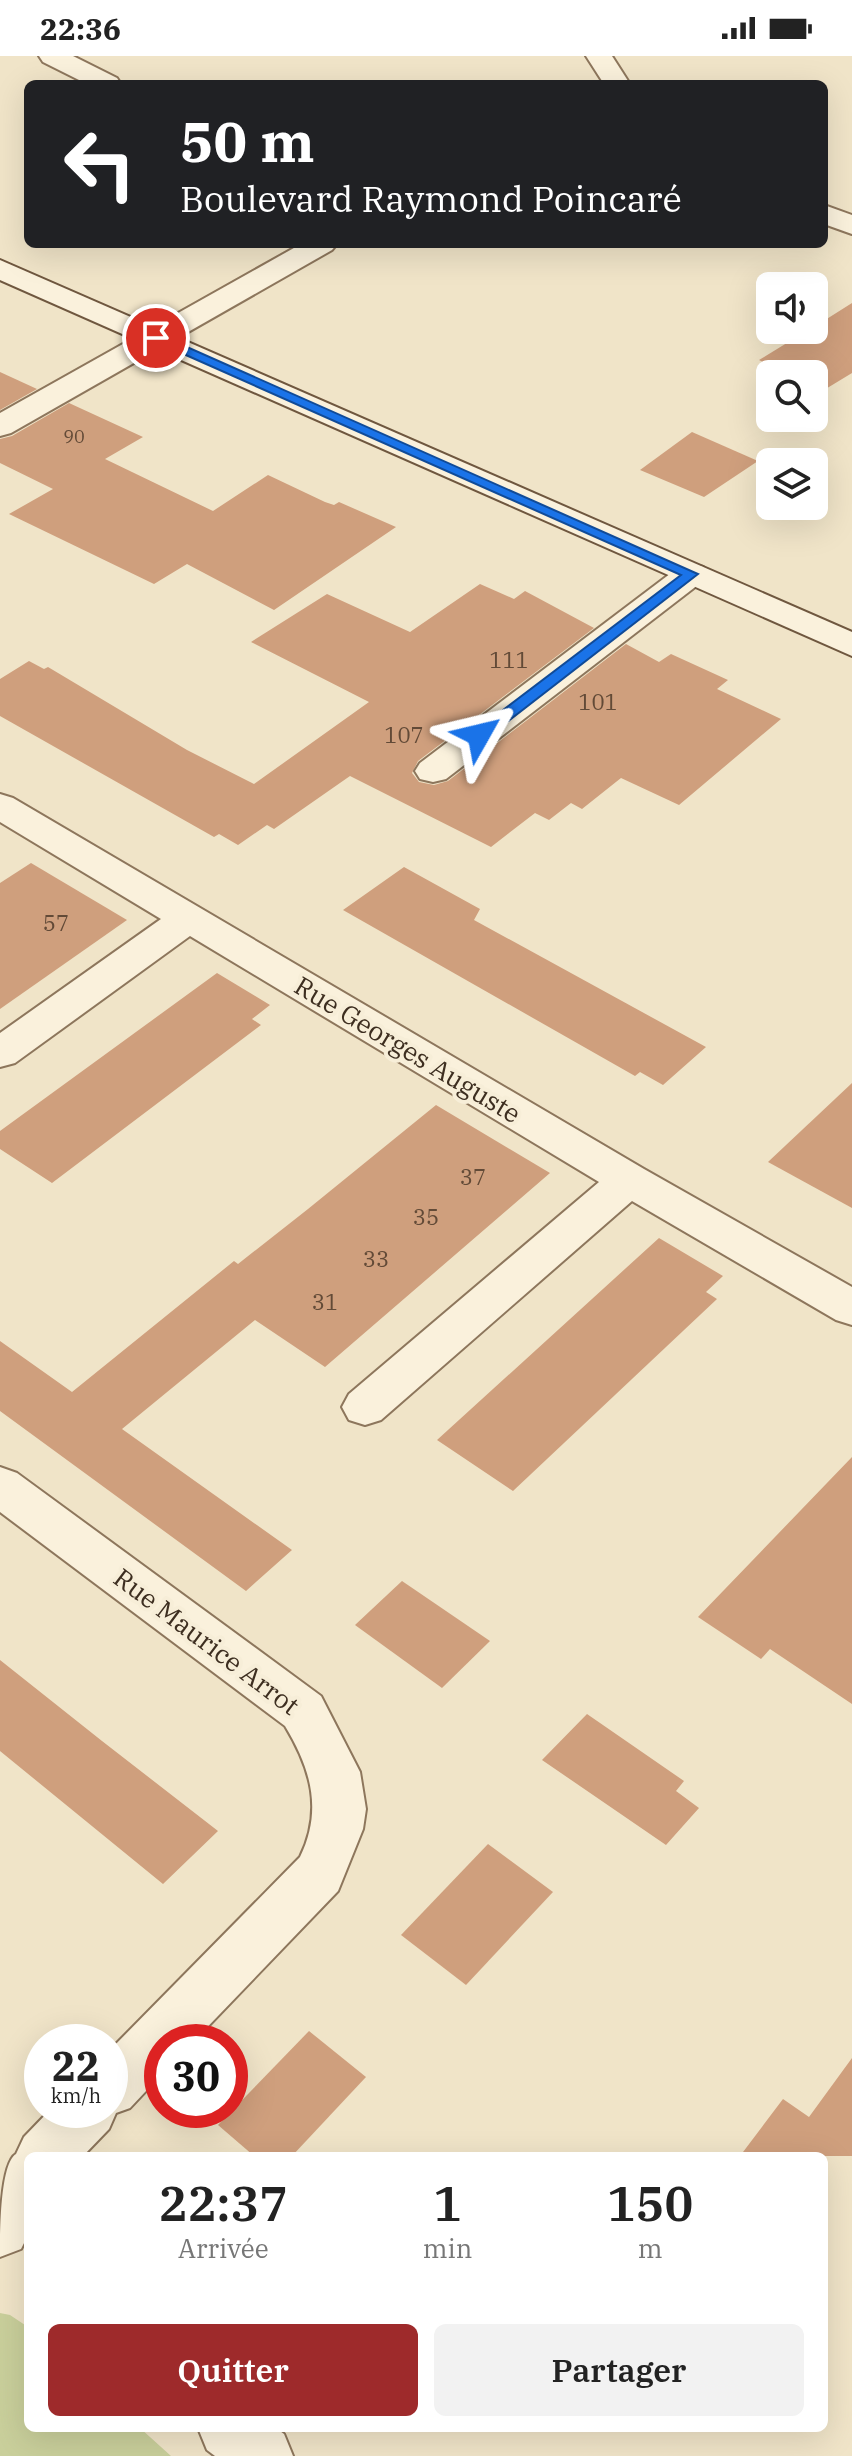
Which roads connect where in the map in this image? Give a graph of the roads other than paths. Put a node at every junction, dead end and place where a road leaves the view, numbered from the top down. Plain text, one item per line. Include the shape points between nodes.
1 (52, 56) edge
2 (599, 56) edge
3 (100, 80) edge
4 (614, 80) edge
5 (828, 216) edge
6 (852, 225) edge
7 (315, 248) edge
8 (0, 269) edge
9 (156, 338) junction
10 (0, 426) edge
11 (691, 574) junction
12 (852, 645) edge
13 (433, 771) dead end
14 (0, 806) edge
15 (187, 919) junction
16 (0, 1053) edge
17 (629, 1180) junction
18 (852, 1308) edge
19 (365, 1407) dead end
20 (0, 1486) edge
21 (128, 2070) edge
22 (71, 2128) edge
23 (48, 2152) edge
24 (24, 2185) edge
25 (0, 2230) edge
26 (24, 2251) edge
27 (234, 2432) edge
28 (262, 2456) edge

1 - 3 street
2 - 4 street
5 - 6 street
7 - 9 street
8 - 9 street
9 - 10 street
9 - 11 street
11 - 12 street
11 - 13 street
14 - 15 street, Rue Georges Auguste
15 - 16 street
15 - 17 street, Rue Georges Auguste
17 - 18 street, Rue Georges Auguste
17 - 19 street
20 - 21 street, Rue Maurice Arrot via 303,1711 329,1753 341,1796 334,1845 319,1874
22 - 23 street
24 - 25 street
25 - 26 street
27 - 28 street

